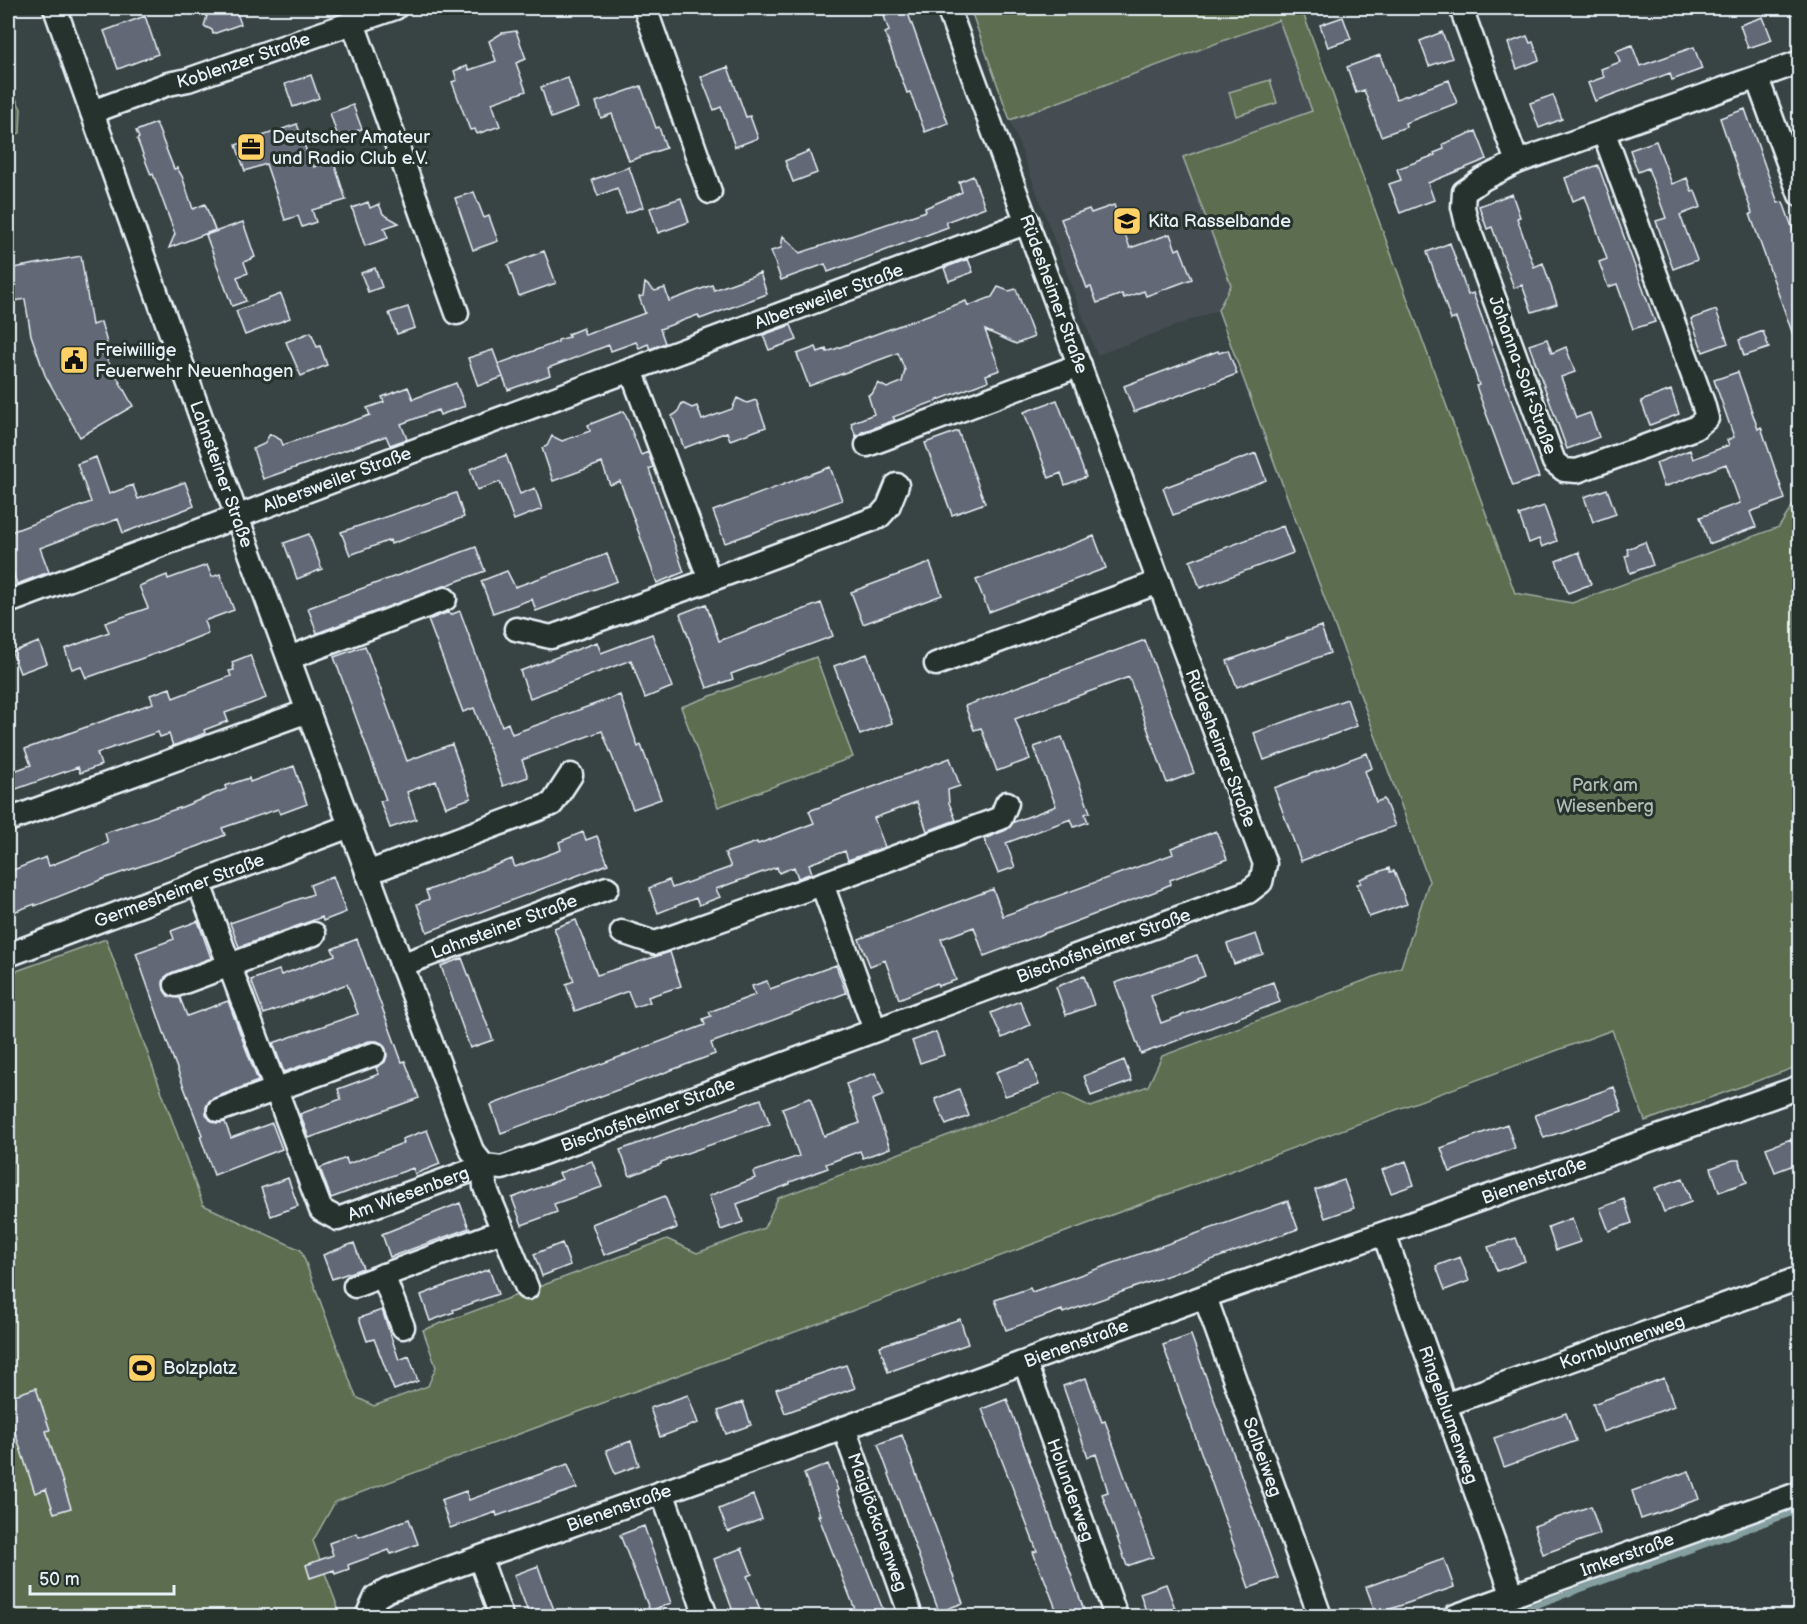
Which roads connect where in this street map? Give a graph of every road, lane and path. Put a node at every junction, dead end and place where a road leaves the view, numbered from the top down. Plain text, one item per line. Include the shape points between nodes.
1 (55, 8) edge
2 (395, 8) edge
3 (645, 8) edge
4 (948, 8) edge
5 (1461, 8) edge
6 (353, 22) junction
7 (1800, 62) edge
8 (1756, 78) junction
9 (92, 112) junction
10 (1604, 133) junction
11 (1517, 162) junction
12 (710, 192) dead end
13 (1800, 195) edge
14 (1028, 222) junction
15 (457, 313) dead end
16 (1080, 365) junction
17 (631, 370) junction
18 (867, 445) dead end
19 (897, 485) dead end
20 (237, 517) junction
21 (710, 580) junction
22 (1159, 582) junction
23 (445, 599) dead end
24 (8, 602) edge
25 (516, 629) dead end
26 (289, 658) junction
27 (936, 664) dead end
28 (308, 711) junction
29 (572, 775) dead end
30 (1007, 803) dead end
31 (8, 820) edge
32 (350, 826) junction
33 (367, 873) junction
34 (1261, 882) joint
35 (199, 884) junction
36 (822, 884) junction
37 (606, 888) dead end
38 (621, 932) dead end
39 (314, 934) dead end
40 (8, 955) edge
41 (229, 965) junction
42 (401, 965) junction
43 (176, 985) dead end
44 (875, 1030) junction
45 (374, 1054) dead end
46 (1800, 1087) edge
47 (275, 1089) junction
48 (219, 1110) dead end
49 (484, 1166) junction
50 (502, 1231) junction
51 (1384, 1234) junction
52 (383, 1275) junction
53 (1800, 1278) edge
54 (355, 1286) dead end
55 (527, 1288) dead end
56 (1204, 1297) junction
57 (403, 1327) dead end
58 (1025, 1363) junction
59 (1445, 1405) junction
60 (844, 1428) junction
61 (662, 1492) junction
62 (1800, 1493) edge
63 (480, 1558) junction
64 (1513, 1596) junction
65 (367, 1617) edge
66 (501, 1617) edge
67 (706, 1617) edge
68 (911, 1617) edge
69 (1116, 1617) edge
70 (1320, 1617) edge
71 (1455, 1617) edge

1 - 9 street, Lahnsteiner Straße
2 - 6 street, Koblenzer Straße
3 - 12 street
4 - 14 street, Rüdesheimer Straße
5 - 11 street
6 - 9 street, Koblenzer Straße
6 - 15 street
7 - 8 street, Johanna-Solf-Straße
8 - 10 street, Johanna-Solf-Straße
8 - 13 street
9 - 20 street, Lahnsteiner Straße
10 - 11 street, Johanna-Solf-Straße
10 - 11 street, Johanna-Solf-Straße via 1707,418 1695,429 1577,471 1564,470 1554,462 1463,207 1464,192
14 - 16 street, Rüdesheimer Straße
14 - 17 street, Albersweiler Straße
16 - 18 street
16 - 22 street, Rüdesheimer Straße
17 - 20 street, Albersweiler Straße
17 - 21 street
19 - 21 street via 879,517
20 - 24 street, Albersweiler Straße
20 - 26 street, Lahnsteiner Straße
21 - 25 street via 551,637
22 - 27 street
22 - 34 street, Rüdesheimer Straße via 1265,864
23 - 26 street
26 - 28 street, Lahnsteiner Straße
28 - 31 street
28 - 32 street, Lahnsteiner Straße
29 - 33 street via 552,804
30 - 36 street via 1001,818
32 - 33 street, Lahnsteiner Straße
32 - 35 street, Germesheimer Straße
33 - 42 street, Lahnsteiner Straße
34 - 44 street, Bischofsheimer Straße via 1248,892
35 - 40 street, Germesheimer Straße
35 - 41 street, Am Wiesenberg
36 - 38 street via 655,943
36 - 44 street
37 - 42 street, Lahnsteiner Straße
39 - 41 street
41 - 43 street
41 - 47 street, Am Wiesenberg
42 - 49 street, Lahnsteiner Straße via 472,1151
44 - 49 street, Bischofsheimer Straße via 502,1168
45 - 47 street
46 - 51 street, Bienenstraße
47 - 48 street
47 - 49 street, Am Wiesenberg via 321,1210 338,1219
49 - 50 street via 485,1187
50 - 52 street
50 - 55 street
51 - 56 street, Bienenstraße
51 - 59 street, Ringelblumenweg
52 - 54 street
52 - 57 street
53 - 59 street, Kornblumenweg
56 - 58 street, Bienenstraße
56 - 70 street, Salbeiweg
58 - 60 street, Bienenstraße
58 - 69 street, Holunderweg
59 - 64 street, Ringelblumenweg
60 - 61 street, Bienenstraße
60 - 68 street, Maiglöckchenweg
61 - 63 street, Bienenstraße
61 - 67 street
62 - 64 street, Imkerstraße
63 - 65 street, Bienenstraße via 388,1590 376,1597
63 - 66 street
64 - 71 street, Imkerstraße

